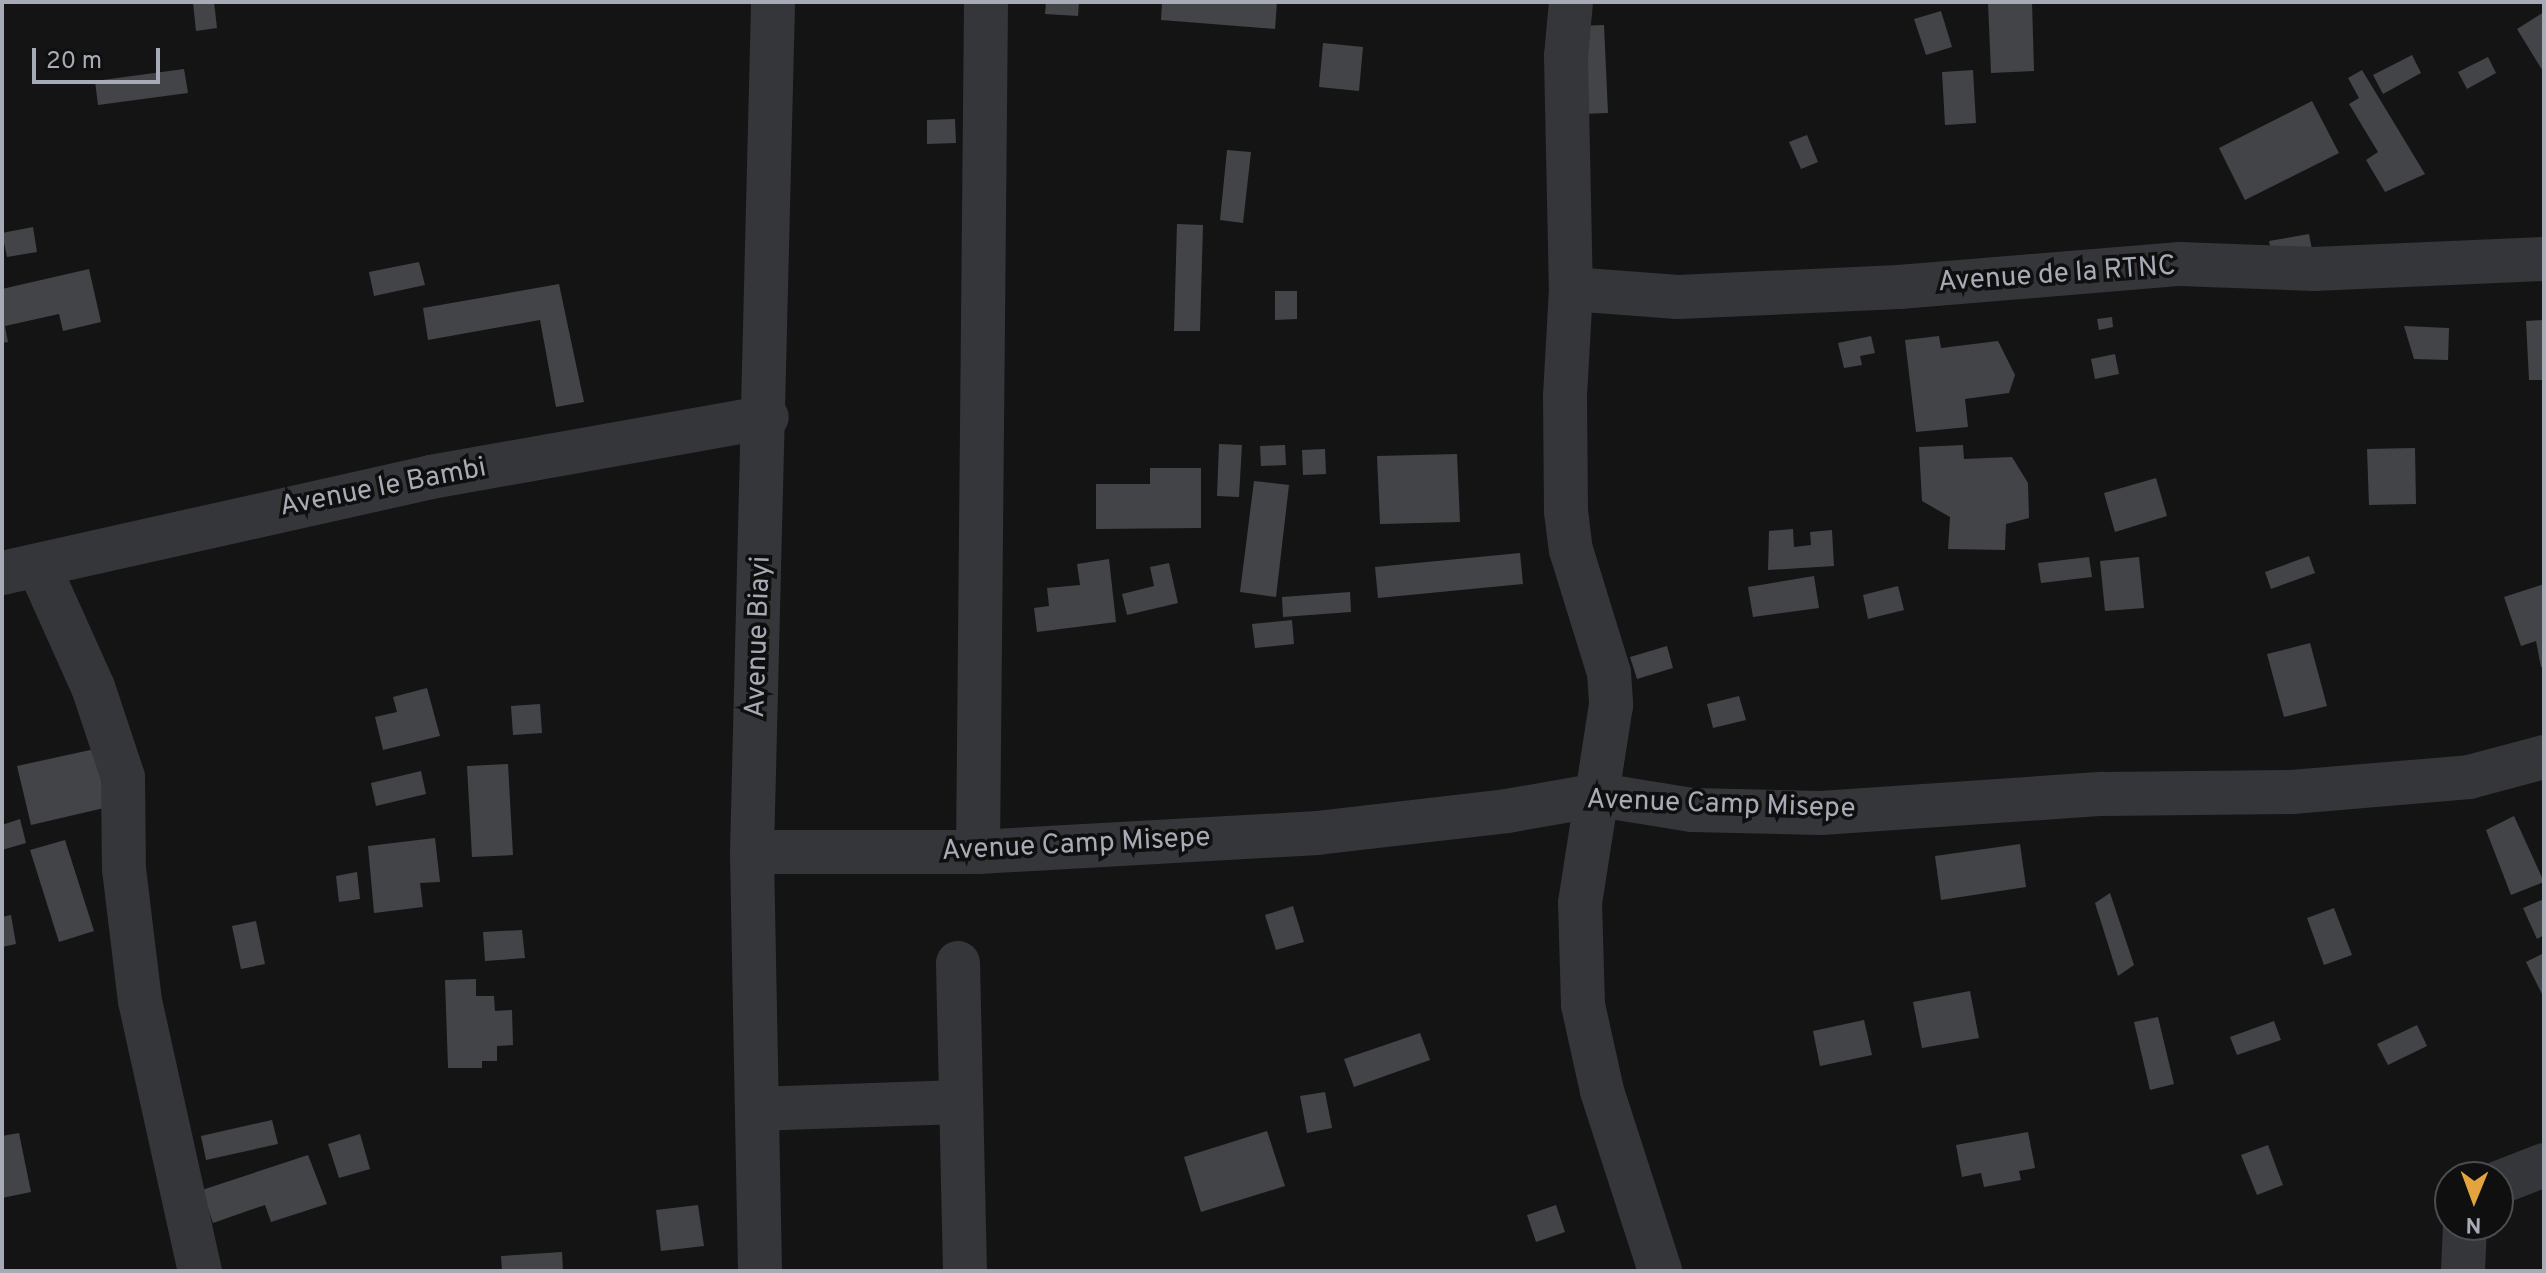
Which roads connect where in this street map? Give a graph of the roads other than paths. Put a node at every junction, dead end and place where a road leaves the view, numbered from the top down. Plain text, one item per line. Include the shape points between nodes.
1 (773, 2) edge
2 (986, 2) edge
3 (1571, 2) edge
4 (2544, 259) edge
5 (1571, 289) junction
6 (767, 417) junction
7 (20, 570) edge
8 (2544, 757) edge
9 (1599, 795) junction
10 (752, 852) junction
11 (978, 852) junction
12 (958, 963) dead end
13 (960, 1102) junction
14 (757, 1109) junction
15 (2544, 1165) edge
16 (2514, 1177) edge
17 (2464, 1241) edge
18 (200, 1271) edge
19 (760, 1271) edge
20 (965, 1271) edge
21 (1660, 1271) edge
22 (2463, 1271) edge

1 - 6 street, Avenue Biayi
2 - 11 street
3 - 5 street via 1566,56
4 - 5 street, Avenue de la RTNC via 2314,269 2180,264 1899,287 1678,297
5 - 9 street via 1566,511 1571,550 1609,673 1609,738
6 - 7 street, Avenue le Bambi via 356,492
6 - 10 street, Avenue Biayi
7 - 18 street via 93,687 123,777 124,869 140,1001
8 - 9 street, Avenue Camp Misepe via 2469,777 2387,787 2089,795 1871,811 1692,810
9 - 11 street, Avenue Camp Misepe via 1317,833
9 - 21 street via 1580,903 1583,1005 1602,1091
10 - 11 street, Avenue Camp Misepe
10 - 14 street, Avenue Biayi
12 - 13 street
13 - 14 street
13 - 20 street
14 - 19 street, Avenue Biayi
15 - 16 street
17 - 22 street

